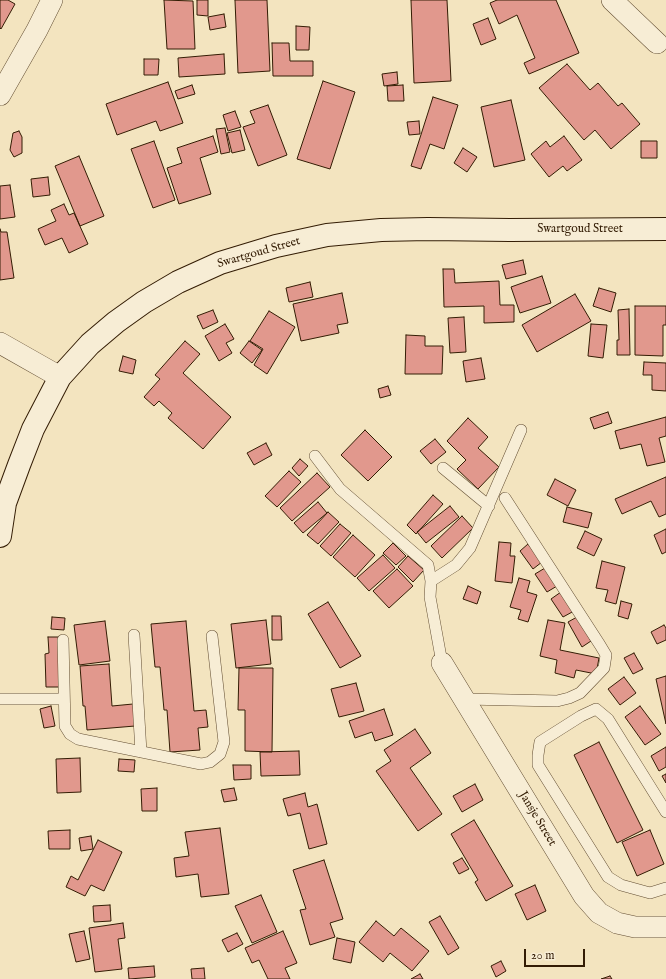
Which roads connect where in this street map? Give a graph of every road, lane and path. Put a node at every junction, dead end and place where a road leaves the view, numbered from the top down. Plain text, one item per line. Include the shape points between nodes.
1 (52, 0) edge
2 (612, 0) edge
3 (657, 43) dead end
4 (1, 91) edge
5 (666, 229) edge
6 (0, 344) edge
7 (60, 377) junction
8 (521, 430) dead end
9 (315, 456) dead end
10 (443, 468) dead end
11 (505, 498) dead end
12 (489, 506) junction
13 (0, 536) edge
14 (431, 580) junction
15 (134, 635) dead end
16 (212, 636) dead end
17 (63, 640) dead end
18 (442, 663) joint
19 (0, 699) edge
20 (64, 699) junction
21 (465, 699) junction
22 (141, 752) junction
23 (666, 812) edge
24 (666, 888) edge
25 (666, 927) edge

1 - 4 street
2 - 3 street
5 - 7 street, Swartgoud Street via 381,230 327,235 276,246 220,263 178,282 144,302 90,344
6 - 7 street
7 - 13 street, Swartgoud Street via 32,429 5,503
8 - 12 lane
9 - 14 lane via 340,489 428,565
10 - 12 lane
11 - 21 lane via 606,655 604,668 580,693 557,701
12 - 14 lane via 470,548 456,565
14 - 18 lane via 430,597
15 - 22 lane
16 - 22 lane via 224,742 220,754 210,762 201,764
17 - 20 lane
18 - 21 street, Jansje Street
19 - 20 lane
20 - 22 lane via 65,726 70,734 78,739
21 - 25 street, Jansje Street via 584,896 598,913 617,923 635,927
23 - 24 lane via 608,719 596,709 540,742 538,765 608,877 621,885 650,893

